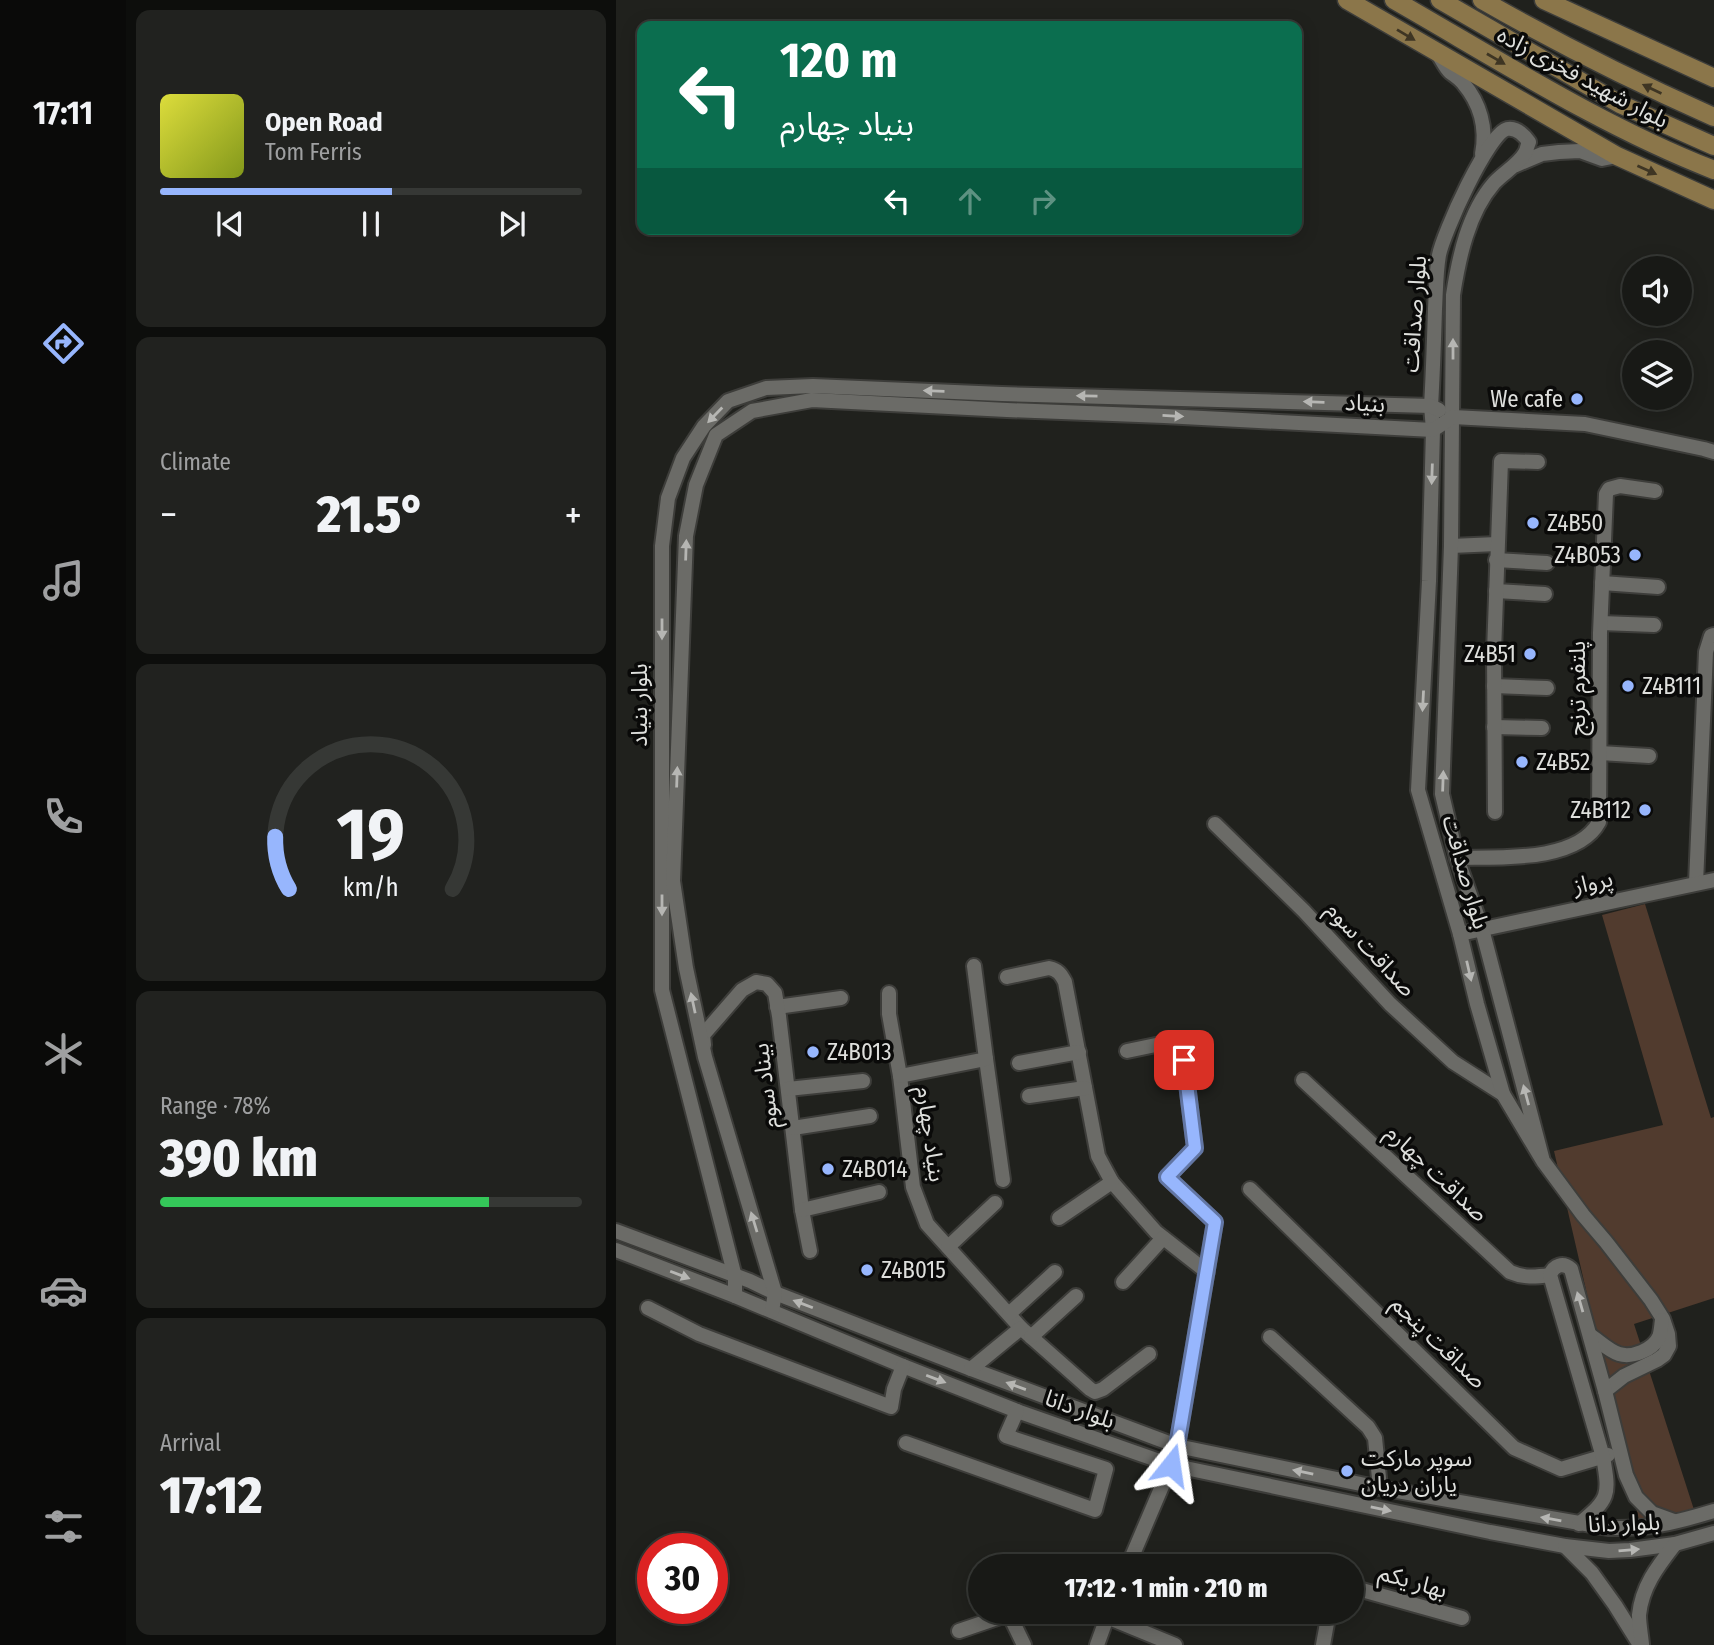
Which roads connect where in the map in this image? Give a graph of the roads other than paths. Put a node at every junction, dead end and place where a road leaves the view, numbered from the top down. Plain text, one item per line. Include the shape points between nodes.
1 (1347, 0) edge
2 (1394, 0) edge
3 (1440, 0) edge
4 (1482, 0) edge
5 (1544, 0) edge
6 (1438, 54) junction
7 (1714, 78) edge
8 (1714, 117) edge
9 (1714, 146) edge
10 (1617, 156) junction
11 (1481, 159) junction
12 (1512, 167) junction
13 (1714, 170) edge
14 (1714, 200) edge
15 (1432, 406) junction
16 (1007, 410) joint
17 (1453, 417) junction
18 (1433, 430) junction
19 (1714, 452) edge
20 (1538, 462) dead end
21 (1655, 491) dead end
22 (1497, 544) junction
23 (1451, 546) junction
24 (1496, 560) junction
25 (1547, 563) dead end
26 (1602, 583) junction
27 (1658, 587) dead end
28 (1496, 591) junction
29 (1545, 594) dead end
30 (1601, 623) junction
31 (1654, 625) dead end
32 (1714, 635) edge
33 (1494, 686) junction
34 (1547, 688) dead end
35 (1494, 727) junction
36 (1542, 728) dead end
37 (1600, 754) junction
38 (1649, 756) dead end
39 (1495, 812) dead end
40 (1215, 824) dead end
41 (1457, 858) junction
42 (1714, 880) edge
43 (1696, 883) junction
44 (1482, 929) junction
45 (1460, 934) junction
46 (974, 966) dead end
47 (1007, 977) dead end
48 (889, 993) dead end
49 (841, 998) dead end
50 (777, 1007) junction
51 (1126, 1051) dead end
52 (1079, 1052) junction
53 (705, 1057) junction
54 (986, 1059) junction
55 (1019, 1063) dead end
56 (900, 1076) junction
57 (1303, 1080) dead end
58 (863, 1081) dead end
59 (1085, 1088) junction
60 (788, 1089) junction
61 (1503, 1094) junction
62 (1029, 1096) dead end
63 (870, 1116) dead end
64 (793, 1128) junction
65 (1543, 1161) junction
66 (1003, 1180) dead end
67 (1112, 1182) junction
68 (1250, 1189) dead end
69 (879, 1192) dead end
70 (995, 1203) dead end
71 (802, 1210) junction
72 (1059, 1218) dead end
73 (616, 1231) edge
74 (1163, 1238) junction
75 (947, 1247) junction
76 (616, 1250) edge
77 (810, 1251) dead end
78 (1055, 1272) dead end
79 (1207, 1272) junction
80 (1550, 1275) junction
81 (736, 1277) junction
82 (1123, 1282) dead end
83 (775, 1293) junction
84 (735, 1296) junction
85 (1076, 1296) dead end
86 (648, 1308) dead end
87 (772, 1311) junction
88 (1009, 1314) junction
89 (1662, 1319) junction
90 (1026, 1332) junction
91 (1590, 1335) junction
92 (1270, 1337) dead end
93 (1149, 1354) dead end
94 (903, 1366) junction
95 (971, 1369) junction
96 (1605, 1391) junction
97 (1017, 1411) junction
98 (906, 1443) dead end
99 (1177, 1446) junction
100 (1620, 1450) junction
101 (1603, 1457) junction
102 (1171, 1465) junction
103 (1380, 1488) junction
104 (1714, 1511) edge
105 (1677, 1522) junction
106 (1579, 1524) junction
107 (1714, 1533) edge
108 (1675, 1544) junction
109 (1565, 1546) junction
110 (1133, 1554) edge
111 (1364, 1591) edge
112 (1462, 1618) dead end
113 (1104, 1624) edge
114 (1130, 1624) edge
115 (1327, 1624) edge
116 (959, 1631) dead end
117 (1024, 1645) edge
118 (1097, 1645) edge
119 (1175, 1645) edge
120 (1323, 1645) edge
121 (1641, 1645) edge

1 -> 6 main road
2 -> 13 main road, بلوار شهید فخری زاده via 1596,116
3 - 9 main road, بلوار شهید فخری زاده via 1620,104
8 -> 4 main road
5 - 7 main road
6 - 10 main road
6 - 11 street via 1475,100 1485,141
10 - 12 street via 1602,159 1580,151 1559,152
10 -> 14 main road
11 - 12 street, بلوار صداقت via 1498,134 1517,130 1528,142
11 - 15 street, بلوار صداقت via 1439,254
17 -> 12 street, بلوار صداقت via 1453,295 1458,262 1477,209 1493,184
15 - 17 street
15 - 18 street, بلوار صداقت
15 -> 81 street, بلوار بنیاد via 813,386 766,388 728,401 704,426 683,458 668,498 662,546 662,990
16 -> 18 street, بنیاد
53 -> 16 street, بلوار بنیاد via 673,881 686,536 696,485 716,435 752,411 812,400
17 - 18 street
17 - 19 street via 1585,424
17 - 23 street, بلوار صداقت
18 -> 45 street, بلوار صداقت via 1418,790
20 - 22 street via 1501,461
21 - 26 street, پلتفرم ترنج via 1620,486 1606,494
22 - 23 street
22 - 24 street
41 -> 23 street, بلوار صداقت via 1442,794
24 - 25 street
24 - 28 street
26 - 27 street
26 - 30 street, پلتفرم ترنج
28 - 29 street
28 - 33 street
30 - 31 street, پلتفرم ترنج
30 - 37 street, پلتفرم ترنج
32 - 43 street via 1706,652
33 - 34 street
33 - 35 street
35 - 36 street
35 - 39 street
37 - 38 street, پلتفرم ترنج
37 - 41 street, پلتفرم ترنج via 1599,822 1587,838 1566,848 1525,856
40 - 61 street, صداقت سوم via 1390,1004 1453,1062
41 - 44 street, بلوار صداقت
42 - 43 street, پرواز
43 - 44 street, پرواز
44 - 45 street, پرواز
65 -> 44 street, بلوار صداقت
45 -> 61 street, بلوار صداقت
46 - 54 street
47 - 52 street via 1049,968 1061,974
48 - 56 street, بنیاد چهارم
49 - 50 street
50 - 53 street, بیناد سوم via 775,993 767,984 757,982 742,990 703,1035
50 - 60 street, بیناد سوم
51 - 79 street via 1175,1041 1180,1045 1195,1148 1167,1177 1215,1222
52 - 55 street
52 - 59 street
83 -> 53 street, بلوار بنیاد
54 - 56 street
54 - 66 street
56 - 75 street, بنیاد چهارم via 913,1187 927,1224
57 - 80 street, صداقت چهارم via 1510,1272
58 - 60 street
59 - 62 street
59 - 67 street via 1098,1156
60 - 64 street, بیناد سوم
61 - 65 street, بلوار صداقت
63 - 64 street
64 - 71 street, بیناد سوم
65 - 89 street, بلوار صداقت
67 - 72 street
67 - 74 street
68 - 101 street, صداقت پنجم via 1514,1448 1561,1469
69 - 71 street
70 - 75 street
71 - 77 street, بیناد سوم
73 - 81 street, بلوار دانا
74 - 79 street
74 - 82 street
75 - 88 street, بنیاد چهارم
76 -> 84 street, بلوار دانا
78 - 88 street
79 - 99 street
91 -> 80 street via 1571,1269 1556,1266
80 - 101 street
81 - 83 street, بلوار دانا
81 - 84 street, بلوار بنیاد
83 - 87 street, بلوار بنیاد
95 -> 83 street, بلوار دانا
84 - 87 street, بلوار دانا
85 - 90 street
86 - 94 street via 699,1334 891,1407
87 - 94 street, بلوار دانا
88 - 90 street, بنیاد چهارم
89 - 91 street via 1655,1343 1630,1356 1618,1354
89 - 96 street, بلوار صداقت via 1669,1346 1664,1354
90 - 93 street, بنیاد چهارم via 1095,1392
90 - 95 street
91 - 96 street
92 - 103 street via 1368,1427 1376,1438
94 -> 97 street, بلوار دانا
99 -> 95 street, بلوار دانا
96 - 100 street
97 - 98 street via 1006,1436 1106,1469 1095,1510
97 - 102 street, بلوار دانا
99 - 102 street
103 -> 99 street, بلوار دانا
100 - 101 street, صداقت پنجم
100 - 105 street via 1636,1497 1652,1513
101 - 106 street via 1608,1483 1605,1499
102 -> 109 street, بلوار دانا
102 - 110 street
106 -> 103 street, بلوار دانا
104 - 105 street, بلوار دانا
105 - 106 street, بلوار دانا via 1639,1528
107 - 108 street, بلوار دانا
109 -> 108 street, بلوار دانا via 1609,1551
108 - 121 street via 1644,1591 1639,1616
109 - 121 street via 1592,1573
111 - 112 street, بهار یکم
113 - 118 street
114 - 119 street
115 - 120 street
116 - 117 street via 1009,1614

